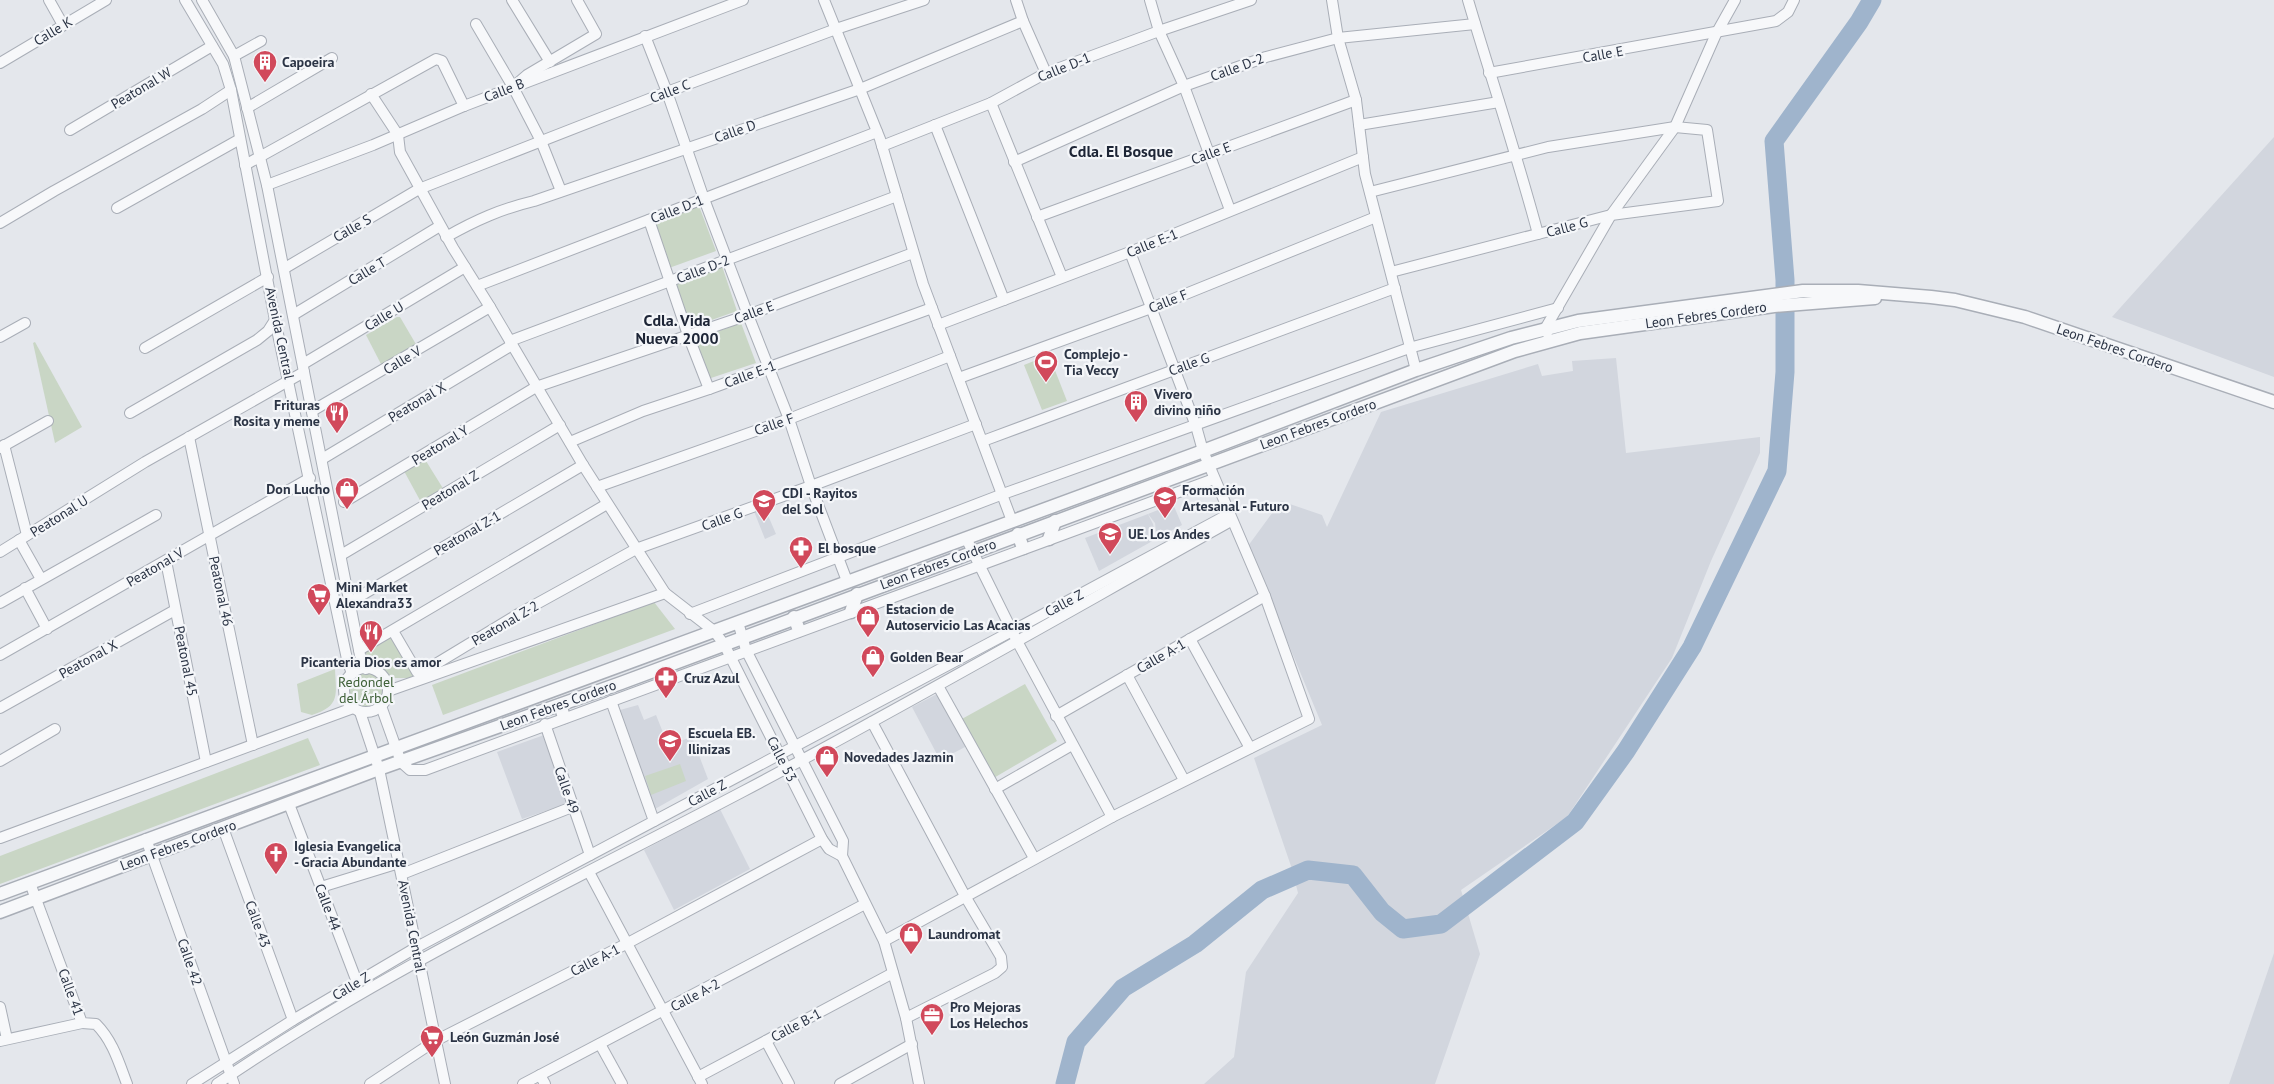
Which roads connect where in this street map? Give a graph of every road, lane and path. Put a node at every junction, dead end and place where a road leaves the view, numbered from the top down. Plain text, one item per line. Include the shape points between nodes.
1 (49, 0) edge
2 (106, 0) edge
3 (185, 0) edge
4 (202, 0) edge
5 (512, 0) edge
6 (577, 0) edge
7 (743, 0) edge
8 (824, 0) edge
9 (924, 0) edge
10 (1016, 0) edge
11 (1150, 0) edge
12 (1251, 0) edge
13 (1332, 0) edge
14 (1468, 0) edge
15 (1735, 0) edge
16 (1794, 0) edge
17 (1023, 21) junction
18 (476, 24) dead end
19 (1475, 24) junction
20 (63, 25) junction
21 (836, 29) junction
22 (1159, 31) junction
23 (1716, 34) junction
24 (644, 36) junction
25 (1338, 38) junction
26 (261, 41) dead end
27 (212, 46) junction
28 (234, 56) junction
29 (332, 58) dead end
30 (550, 62) junction
31 (0, 63) edge
32 (1046, 73) junction
33 (1489, 73) junction
34 (1184, 86) junction
35 (513, 87) junction
36 (860, 89) junction
37 (231, 90) junction
38 (667, 92) junction
39 (371, 94) junction
40 (1356, 100) junction
41 (1499, 102) junction
42 (991, 103) junction
43 (464, 106) junction
44 (247, 108) junction
45 (935, 125) junction
46 (1359, 125) junction
47 (1675, 127) junction
48 (70, 130) dead end
49 (877, 132) junction
50 (398, 135) junction
51 (240, 139) junction
52 (541, 141) junction
53 (882, 146) junction
54 (686, 148) junction
55 (1208, 154) junction
56 (1516, 155) junction
57 (1363, 157) junction
58 (260, 158) junction
59 (1014, 162) junction
60 (245, 165) junction
61 (268, 185) junction
62 (419, 189) junction
63 (561, 191) junction
64 (1370, 192) junction
65 (897, 196) junction
66 (704, 199) junction
67 (117, 208) dead end
68 (1230, 210) junction
69 (1611, 215) junction
70 (1038, 217) junction
71 (1376, 217) junction
72 (649, 220) junction
73 (0, 224) edge
74 (440, 226) junction
75 (1538, 234) junction
76 (446, 237) junction
77 (1130, 252) junction
78 (913, 253) junction
79 (727, 260) junction
80 (464, 267) junction
81 (285, 268) junction
82 (1390, 272) junction
83 (268, 277) junction
84 (1062, 277) junction
85 (670, 281) junction
86 (477, 286) junction
87 (1395, 288) junction
88 (1004, 300) junction
89 (490, 307) junction
90 (932, 308) junction
91 (1151, 308) junction
92 (1558, 308) junction
93 (293, 315) junction
94 (748, 315) junction
95 (275, 320) junction
96 (25, 323) dead end
97 (938, 325) junction
98 (1547, 335) junction
99 (688, 336) junction
100 (0, 337) edge
101 (511, 343) junction
102 (145, 348) dead end
103 (1409, 348) junction
104 (950, 356) junction
105 (768, 367) junction
106 (304, 368) junction
107 (1174, 370) junction
108 (1416, 370) junction
109 (959, 378) junction
110 (290, 380) junction
111 (536, 387) junction
112 (709, 389) junction
113 (2274, 402) edge
114 (312, 411) junction
115 (130, 413) dead end
116 (789, 419) junction
117 (48, 421) dead end
118 (976, 424) junction
119 (560, 425) junction
120 (1196, 426) junction
121 (189, 437) junction
122 (982, 441) junction
123 (570, 442) junction
124 (2, 447) edge
125 (1203, 451) junction
126 (322, 458) junction
127 (583, 465) junction
128 (1209, 465) junction
129 (310, 478) junction
130 (1214, 479) junction
131 (811, 486) junction
132 (597, 487) junction
133 (1003, 494) junction
134 (344, 502) dead end
135 (607, 504) junction
136 (156, 514) dead end
137 (1230, 517) junction
138 (1012, 521) junction
139 (1055, 521) junction
140 (1018, 534) junction
141 (210, 535) junction
142 (23, 538) junction
143 (966, 538) junction
144 (1049, 539) junction
145 (1023, 548) junction
146 (636, 549) junction
147 (972, 551) junction
148 (0, 552) edge
149 (341, 555) junction
150 (837, 558) junction
151 (166, 561) junction
152 (978, 564) junction
153 (41, 579) junction
154 (847, 581) junction
155 (25, 588) junction
156 (665, 593) junction
157 (856, 594) junction
158 (1265, 596) junction
159 (350, 602) junction
160 (0, 603) edge
161 (176, 610) junction
162 (851, 612) junction
163 (690, 614) junction
164 (794, 617) junction
165 (738, 622) junction
166 (47, 629) junction
167 (799, 630) junction
168 (394, 631) junction
169 (714, 631) junction
170 (1012, 631) junction
171 (742, 637) junction
172 (1190, 639) junction
173 (1017, 641) junction
174 (724, 644) junction
175 (359, 650) junction
176 (746, 650) junction
177 (0, 655) edge
178 (730, 656) junction
179 (366, 669) junction
180 (352, 674) junction
181 (1127, 675) junction
182 (621, 683) junction
183 (938, 686) junction
184 (388, 691) junction
185 (616, 699) junction
186 (560, 705) junction
187 (381, 706) junction
188 (0, 708) edge
189 (357, 710) junction
190 (1056, 716) junction
191 (564, 717) junction
192 (514, 721) junction
193 (872, 722) junction
194 (545, 724) junction
195 (55, 729) dead end
196 (518, 734) junction
197 (253, 745) junction
198 (1072, 745) junction
199 (795, 747) junction
200 (396, 748) junction
201 (1250, 748) junction
202 (780, 754) junction
203 (375, 756) junction
204 (802, 760) junction
205 (0, 761) edge
206 (206, 762) junction
207 (401, 762) junction
208 (787, 768) junction
209 (379, 770) junction
210 (1184, 780) junction
211 (995, 789) junction
212 (288, 804) junction
213 (572, 808) junction
214 (1112, 817) junction
215 (654, 821) junction
216 (222, 828) junction
217 (0, 838) edge
218 (146, 839) junction
219 (822, 839) junction
220 (151, 854) junction
221 (590, 855) junction
222 (842, 856) junction
223 (1034, 858) junction
224 (400, 868) junction
225 (589, 872) junction
226 (30, 883) junction
227 (321, 886) junction
228 (0, 894) edge
229 (965, 896) junction
230 (36, 898) junction
231 (865, 904) junction
232 (0, 912) edge
233 (884, 940) junction
234 (626, 944) junction
235 (417, 947) junction
236 (418, 961) junction
237 (893, 973) junction
238 (357, 982) junction
239 (0, 1007) edge
240 (664, 1011) junction
241 (906, 1018) junction
242 (293, 1020) junction
243 (82, 1024) junction
244 (4, 1040) edge
245 (435, 1041) junction
246 (766, 1041) junction
247 (600, 1044) junction
248 (912, 1044) junction
249 (225, 1062) junction
250 (543, 1079) edge
251 (231, 1080) edge
252 (700, 1081) edge
253 (127, 1084) edge
254 (192, 1084) edge
255 (217, 1084) edge
256 (370, 1084) edge
257 (445, 1084) edge
258 (523, 1084) edge
259 (622, 1084) edge
260 (789, 1084) edge
261 (840, 1084) edge
262 (919, 1084) edge

1 - 20 street
2 - 20 street, Calle K
3 - 27 street, Avenida Central
4 - 28 street, Avenida Central
5 - 30 street
6 - 30 street via 596,34
7 - 24 street, Calle B
8 - 21 street
9 - 21 street, Calle C
10 - 17 street
11 - 22 street
12 - 22 street, Calle D-1
13 - 25 street
14 - 19 street
15 - 23 street
16 - 23 street, Calle E via 1788,12 1776,22
17 - 32 street
17 - 36 street, Calle D
18 - 35 street
19 - 25 street, Calle D-2
19 - 33 street
20 - 31 street, Calle K
21 - 36 street
21 - 38 street, Calle C
22 - 32 street, Calle D-1
22 - 34 street
23 - 33 street, Calle E
23 - 47 street
24 - 35 street, Calle B
24 - 38 street
25 - 34 street, Calle D-2 via 1266,56
25 - 40 street
26 - 28 street
27 - 37 street, Avenida Central via 223,64
27 - 48 street, Peatonal W
28 - 44 street, Avenida Central
29 - 44 street
30 - 35 street via 527,74
32 - 42 street, Calle D-1
33 - 41 street
34 - 55 street
34 - 59 street, Calle D-2
35 - 43 street, Calle B
35 - 52 street
36 - 49 street
36 - 54 street, Calle D
37 - 51 street, Avenida Central
37 - 73 street
38 - 52 street, Calle C
38 - 54 street
39 - 43 street via 440,59
39 - 50 street
39 - 58 street
40 - 46 street
40 - 55 street, Calle E
41 - 46 street
41 - 56 street
42 - 45 street, Calle D-1
42 - 59 street
43 - 50 street, Calle B
44 - 58 street, Avenida Central
45 - 53 street, Calle D-1
45 - 88 street
46 - 57 street
47 - 56 street
47 - 69 street
47 - 69 street, Calle G via 1707,130 1718,201
49 - 53 street
49 - 66 street, Calle D-1
50 - 61 street, Calle B
50 - 62 street, Calle 53 via 400,152
51 - 60 street, Avenida Central
51 - 67 street
52 - 62 street, Calle C
52 - 63 street
53 - 65 street
54 - 63 street, Calle D
54 - 66 street
55 - 68 street
55 - 70 street, Calle E
56 - 64 street
56 - 75 street
57 - 64 street
57 - 68 street, Calle E-1
58 - 60 street
58 - 61 street, Avenida Central
59 - 70 street
60 - 83 street, Avenida Central
61 - 81 street, Avenida Central
62 - 74 street, Calle 53
62 - 81 street, Calle S
63 - 76 street, Calle D via 503,208
64 - 71 street
65 - 78 street
65 - 79 street, Calle D-2
66 - 72 street, Calle D-1
66 - 79 street
68 - 77 street, Calle E-1
69 - 75 street, Calle G
69 - 92 street
70 - 84 street
71 - 82 street
71 - 91 street, Calle F
72 - 85 street
72 - 86 street, Calle D-1
74 - 76 street, Calle 53
74 - 93 street, Calle T
75 - 82 street, Calle G
76 - 80 street, Calle 53
77 - 84 street, Calle E-1
77 - 91 street
78 - 90 street
78 - 94 street, Calle E
79 - 85 street, Calle D-2
79 - 94 street
80 - 86 street, Calle 53
80 - 106 street, Calle U
81 - 93 street, Avenida Central
82 - 87 street
83 - 95 street, Avenida Central
83 - 102 street
84 - 88 street, Calle E-1
85 - 99 street
85 - 101 street, Calle D-2
86 - 89 street, Calle 53
87 - 103 street
87 - 107 street, Calle G
88 - 97 street, Calle E-1
89 - 101 street, Calle 53
89 - 114 street, Calle V
90 - 97 street
90 - 105 street, Calle E-1
91 - 107 street
91 - 109 street, Calle F
92 - 98 street
92 - 103 street
93 - 106 street, Avenida Central
94 - 99 street, Calle E
94 - 105 street
95 - 110 street, Avenida Central
95 - 115 street via 257,340
96 - 100 street
97 - 104 street
98 - 108 street, Leon Febres Cordero via 1511,338
98 - 113 street, Leon Febres Cordero via 1578,321 1803,297 1895,295 1955,300 2025,318
98 - 128 street, Leon Febres Cordero via 1515,351
99 - 111 street, Calle E
99 - 112 street
101 - 111 street, Calle 53
101 - 126 street, Peatonal X
103 - 108 street
103 - 120 street
104 - 109 street
104 - 116 street, Calle F
105 - 112 street, Calle E-1
105 - 116 street
106 - 110 street, Calle U
106 - 114 street, Avenida Central
107 - 120 street
107 - 122 street, Calle G
108 - 125 street, Leon Febres Cordero
109 - 118 street
110 - 121 street, Calle U
110 - 129 street, Avenida Central
111 - 119 street, Calle 53
111 - 134 street, Peatonal Y
112 - 123 street, Calle E-1 via 643,411
114 - 126 street, Avenida Central
116 - 131 street
116 - 132 street, Calle F
117 - 124 street
118 - 122 street
118 - 131 street, Calle G
119 - 123 street, Calle 53
119 - 149 street, Peatonal Z
120 - 125 street
120 - 133 street
121 - 141 street, Peatonal 46
121 - 142 street, Peatonal U
122 - 133 street
123 - 127 street, Calle 53
124 - 142 street
125 - 128 street
125 - 138 street, Leon Febres Cordero
126 - 149 street, Avenida Central
127 - 132 street, Calle 53
127 - 159 street, Peatonal Z-1
128 - 130 street
128 - 139 street, Leon Febres Cordero
129 - 141 street, Peatonal V
129 - 180 street, Avenida Central
130 - 137 street
130 - 144 street
131 - 146 street, Calle G
131 - 150 street
132 - 135 street, Calle 53
133 - 138 street
133 - 150 street
135 - 146 street, Calle 53
135 - 168 street
136 - 153 street
137 - 158 street
137 - 170 street, Calle Z
137 - 173 street, Calle Z
138 - 143 street, Leon Febres Cordero
139 - 140 street, Leon Febres Cordero
139 - 144 street
140 - 145 street
140 - 147 street, Leon Febres Cordero
141 - 151 street, Peatonal V
141 - 197 street, Peatonal 46
142 - 148 street, Peatonal U
142 - 153 street
143 - 147 street
143 - 154 street, Leon Febres Cordero
144 - 145 street
145 - 152 street
146 - 156 street, Calle 53
146 - 168 street, Peatonal Z-2 via 520,613 421,673 417,672
147 - 152 street
147 - 157 street, Leon Febres Cordero
149 - 159 street, Avenida Central
150 - 154 street
150 - 163 street
151 - 161 street, Peatonal 45
151 - 166 street, Peatonal V
152 - 162 street
152 - 170 street
153 - 155 street
154 - 165 street, Leon Febres Cordero
155 - 160 street
155 - 166 street
156 - 163 street, Calle 53
156 - 184 street
157 - 162 street
157 - 164 street, Leon Febres Cordero
158 - 172 street, Calle A-1
158 - 201 street via 1309,719
159 - 175 street, Avenida Central
161 - 188 street, Peatonal X
161 - 206 street, Peatonal 45
162 - 167 street
163 - 169 street, Calle 53
164 - 167 street
164 - 171 street, Leon Febres Cordero
165 - 169 street, Leon Febres Cordero
165 - 171 street, Calle 53
166 - 177 street, Peatonal V
167 - 176 street
168 - 175 street
169 - 174 street, Calle 53
169 - 200 street, Leon Febres Cordero
170 - 173 street
170 - 199 street, Calle Z
171 - 174 street, Leon Febres Cordero
171 - 176 street, Calle 53
172 - 181 street, Calle A-1
172 - 201 street
173 - 183 street, Calle Z
173 - 190 street
174 - 178 street, Calle 53
174 - 182 street, Leon Febres Cordero
175 - 179 street, Avenida Central
176 - 178 street
176 - 199 street, Calle 53
178 - 185 street
178 - 202 street, Calle 53
179 - 180 street
179 - 184 street via 381,674
180 - 189 street via 344,688 348,702
181 - 190 street, Calle A-1
181 - 210 street
182 - 185 street
182 - 186 street, Leon Febres Cordero
183 - 193 street, Calle Z
183 - 211 street
184 - 187 street
185 - 191 street
185 - 215 street
186 - 191 street
186 - 192 street, Leon Febres Cordero
187 - 189 street via 371,712
187 - 200 street
189 - 197 street
189 - 203 street, Avenida Central
190 - 198 street
191 - 194 street
192 - 196 street
192 - 207 street, Leon Febres Cordero
193 - 204 street, Calle Z
193 - 229 street
194 - 196 street
194 - 213 street, Calle 49
195 - 205 street
196 - 207 street via 425,770 410,770
197 - 206 street
198 - 211 street
198 - 214 street
199 - 202 street, Calle Z
199 - 204 street, Calle 53
200 - 203 street, Leon Febres Cordero
200 - 207 street
201 - 210 street
202 - 208 street, Calle 53
202 - 215 street, Calle Z
203 - 209 street, Avenida Central
203 - 218 street, Leon Febres Cordero
204 - 208 street, Calle Z
204 - 222 street, Calle 53 via 843,841
206 - 217 street
207 - 209 street, Leon Febres Cordero
208 - 219 street, Calle 53
208 - 225 street, Calle Z
209 - 212 street, Leon Febres Cordero
209 - 224 street, Avenida Central
210 - 214 street
211 - 223 street
212 - 216 street, Leon Febres Cordero
212 - 227 street, Calle 44
213 - 221 street, Calle 49
213 - 224 street
214 - 223 street
215 - 221 street, Calle Z
216 - 220 street, Leon Febres Cordero
216 - 242 street, Calle 43
218 - 220 street, Calle 42
218 - 226 street, Leon Febres Cordero
219 - 222 street, Calle 53
219 - 234 street, Calle A-1
220 - 230 street, Leon Febres Cordero
220 - 249 street, Calle 42
221 - 235 street, Calle Z
222 - 231 street, Calle 53
223 - 229 street
224 - 227 street
224 - 235 street, Avenida Central
225 - 234 street
225 - 236 street, Calle Z
226 - 228 street, Leon Febres Cordero
226 - 230 street, Calle 41
227 - 238 street, Calle 44
229 - 233 street
229 - 241 street via 1001,957 1002,966 995,973
230 - 232 street, Leon Febres Cordero
230 - 243 street, Calle 41
231 - 233 street, Calle 53
231 - 240 street, Calle A-2
233 - 237 street, Calle 53
234 - 240 street
234 - 245 street, Calle A-1
235 - 236 street, Avenida Central
235 - 238 street, Calle Z
236 - 245 street, Avenida Central
236 - 251 street, Calle Z via 286,1039
237 - 241 street, Calle 53
237 - 246 street, Calle B-1
238 - 242 street, Calle Z
239 - 244 street
240 - 247 street, Calle A-2
240 - 252 street
241 - 248 street, Calle 53
242 - 249 street, Calle Z
243 - 244 street
243 - 253 street, Calle 41 via 96,1024 103,1030
245 - 256 street, Calle A-1
245 - 257 street, Avenida Central
246 - 252 street, Calle B-1
246 - 260 street
247 - 250 street, Calle A-2
247 - 259 street
248 - 261 street
248 - 262 street, Calle 53
249 - 251 street, Calle 42
249 - 254 street, Calle Z
250 - 258 street, Calle A-2
251 - 255 street, Calle Z

